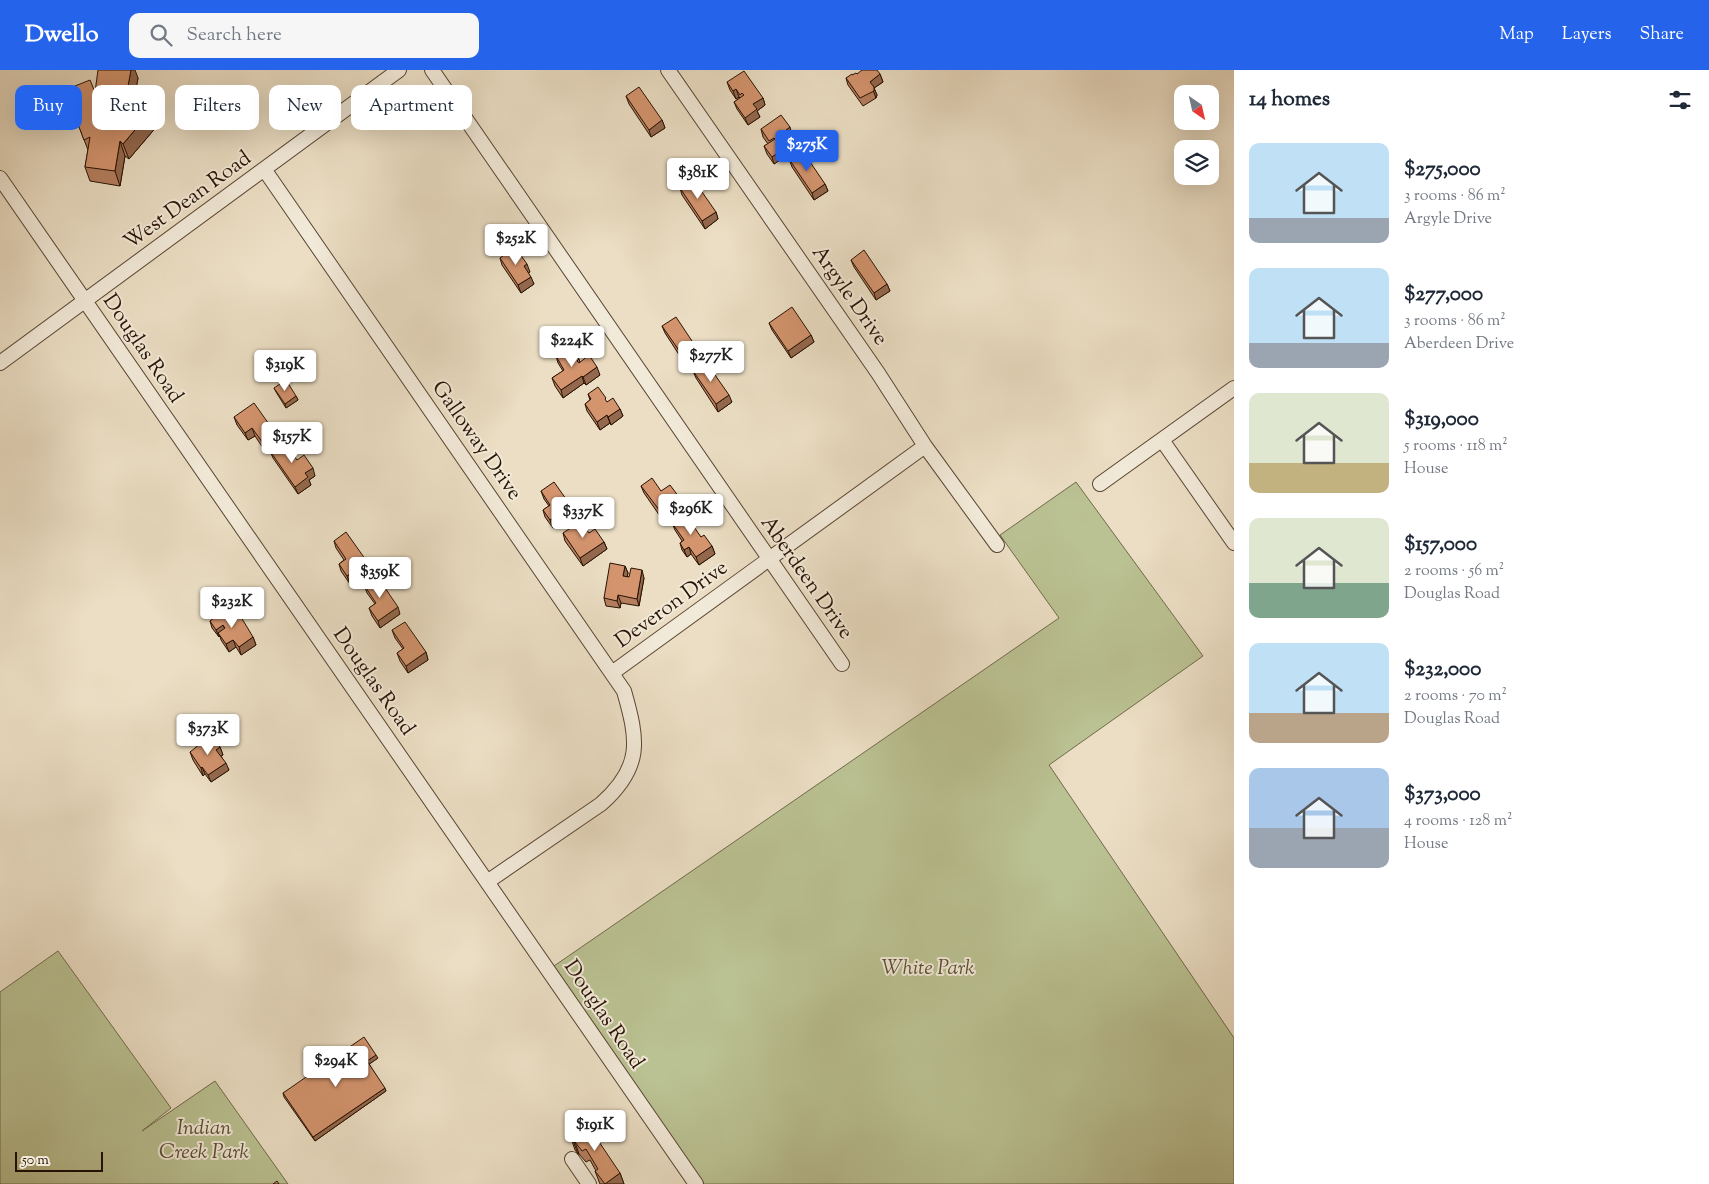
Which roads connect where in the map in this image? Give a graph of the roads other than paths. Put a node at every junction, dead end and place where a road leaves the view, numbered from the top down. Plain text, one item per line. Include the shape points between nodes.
1 (399, 70) edge
2 (432, 70) edge
3 (668, 70) edge
4 (264, 170) junction
5 (0, 178) edge
6 (85, 302) junction
7 (0, 363) edge
8 (1234, 388) edge
9 (1162, 440) junction
10 (925, 446) junction
11 (1100, 484) dead end
12 (1234, 543) edge
13 (997, 545) dead end
14 (769, 559) junction
15 (842, 664) dead end
16 (612, 673) junction
17 (487, 882) junction
18 (572, 1159) dead end
19 (589, 1184) edge
20 (696, 1184) edge

1 - 4 street, West Dean Road
2 - 14 street, Aberdeen Drive
3 - 10 street, Argyle Drive
4 - 6 street, West Dean Road
4 - 16 street, Galloway Drive
5 - 6 street, Douglas Road
6 - 7 street, West Dean Road
6 - 17 street, Douglas Road
8 - 9 street
9 - 11 street
9 - 12 street
10 - 13 street, Argyle Drive
10 - 14 street, Deveron Drive
14 - 15 street, Aberdeen Drive
14 - 16 street, Deveron Drive
16 - 17 street, Galloway Drive via 624,691 635,736 635,749 625,776 601,804
17 - 20 street, Douglas Road
18 - 19 street

